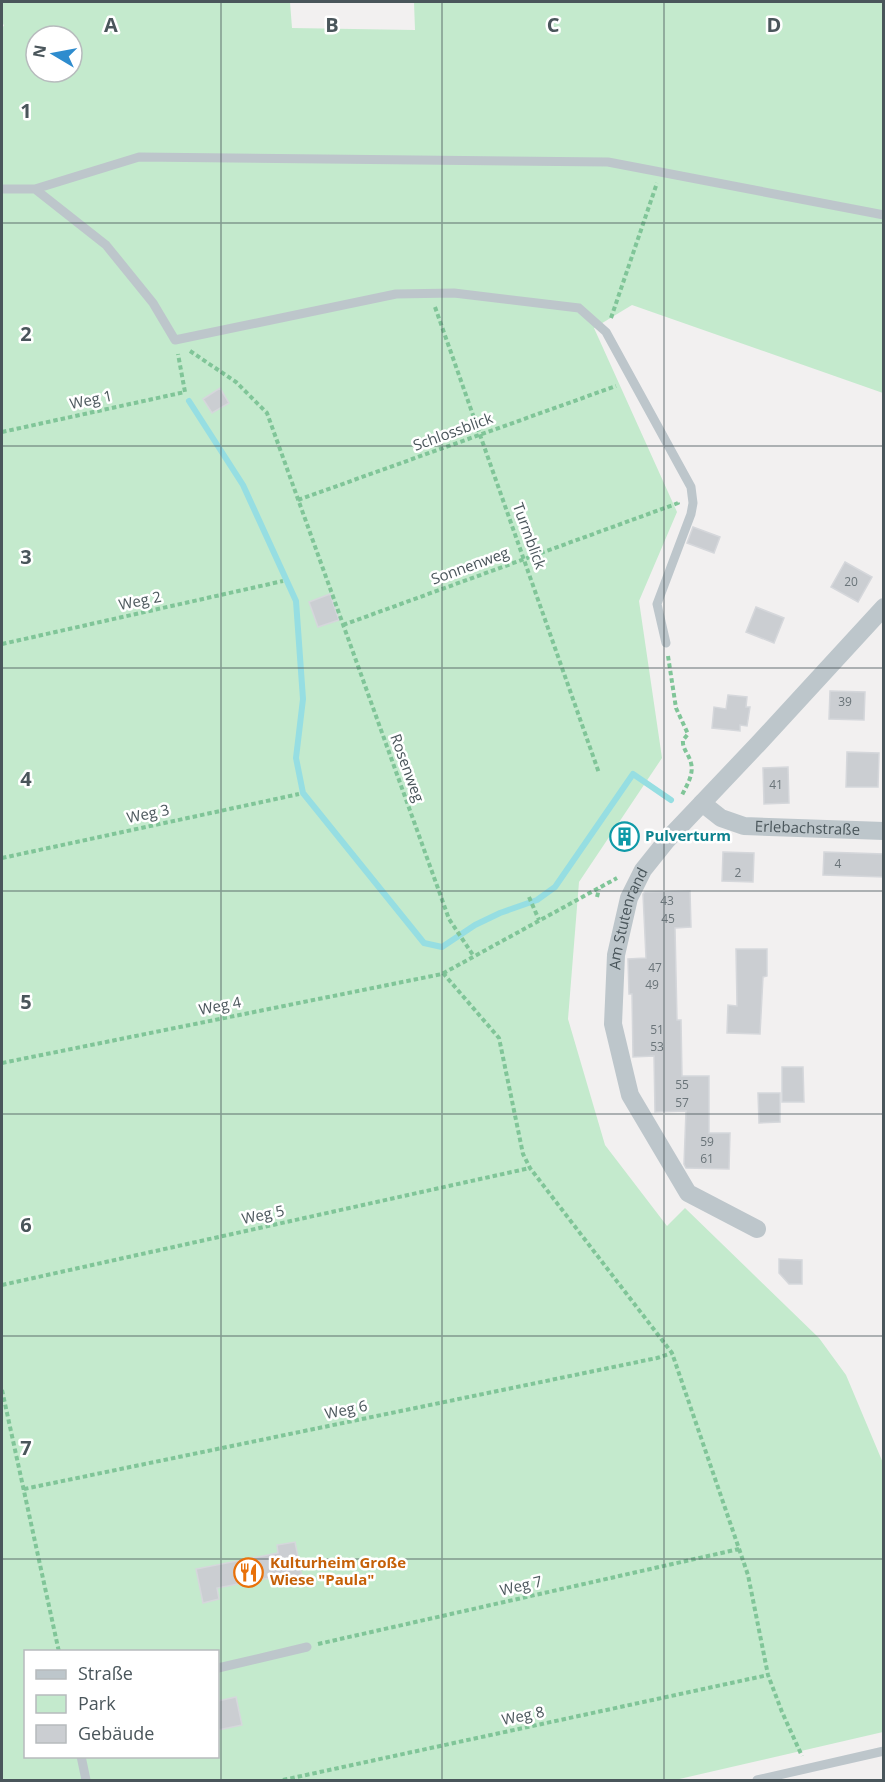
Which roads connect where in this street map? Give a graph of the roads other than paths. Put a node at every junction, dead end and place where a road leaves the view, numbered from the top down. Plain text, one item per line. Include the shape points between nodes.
1 (2, 189) edge
2 (35, 189) junction
3 (884, 215) edge
4 (884, 607) edge
5 (666, 643) road end
6 (702, 803) junction
7 (884, 831) edge
8 (757, 1229) dead end
9 (308, 1647) road end
10 (219, 1668) edge
11 (884, 1751) edge
12 (81, 1758) edge
13 (86, 1780) edge
14 (757, 1780) edge

1 - 2 lane
2 - 3 lane via 139,157 608,162
2 - 5 lane via 106,245 153,303 175,340 396,294 450,293 579,308 606,332 691,487 691,514 657,604
4 - 6 street, Am Stutenrand
6 - 7 street, Erlebachstraße via 721,818 744,826
6 - 8 street, Am Stutenrand via 667,840 629,898 616,955 613,1024 630,1095 688,1193
9 - 10 lane
11 - 14 lane
12 - 13 lane

